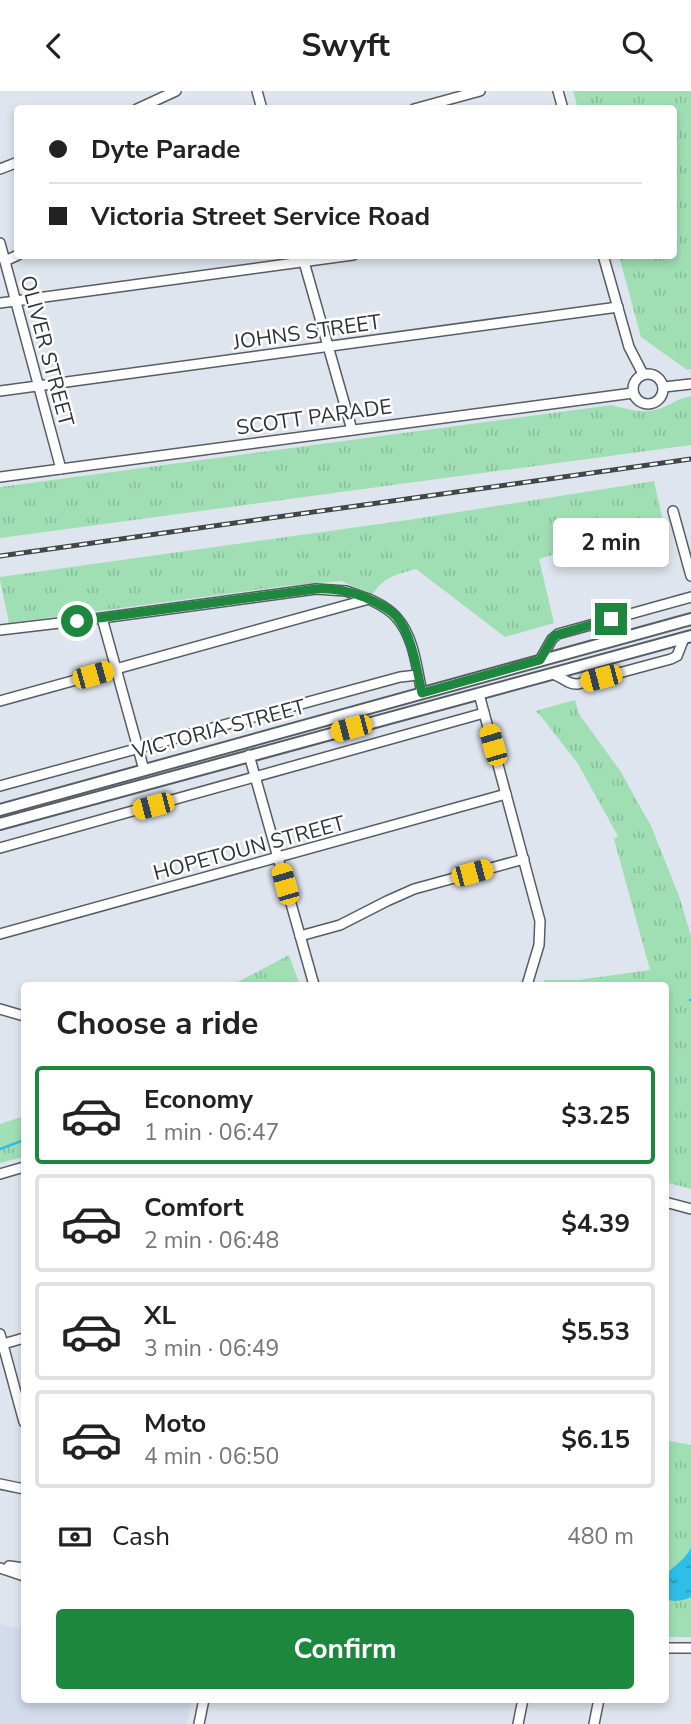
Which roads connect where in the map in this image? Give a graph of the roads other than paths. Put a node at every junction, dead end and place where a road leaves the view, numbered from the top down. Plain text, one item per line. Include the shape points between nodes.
1 (176, 91) edge
2 (480, 91) edge
3 (146, 105) edge
4 (429, 105) edge
5 (0, 243) edge
6 (303, 259) edge
7 (604, 259) edge
8 (3, 263) edge
9 (15, 301) junction
10 (0, 303) edge
11 (618, 307) junction
12 (328, 347) junction
13 (643, 374) junction
14 (691, 384) edge
15 (38, 386) junction
16 (664, 387) junction
17 (0, 391) edge
18 (633, 393) junction
19 (352, 430) junction
20 (61, 469) junction
21 (0, 477) edge
22 (673, 511) dead end
23 (691, 576) edge
24 (691, 597) edge
25 (369, 599) junction
26 (102, 618) junction
27 (691, 619) edge
28 (0, 630) edge
29 (689, 637) edge
30 (540, 660) junction
31 (116, 669) junction
32 (550, 674) junction
33 (418, 675) junction
34 (475, 679) junction
35 (422, 693) junction
36 (479, 694) junction
37 (0, 701) edge
38 (484, 713) junction
39 (138, 750) junction
40 (249, 755) junction
41 (144, 770) junction
42 (255, 778) junction
43 (0, 786) edge
44 (506, 794) junction
45 (0, 810) edge
46 (0, 824) edge
47 (0, 848) edge
48 (278, 858) junction
49 (524, 859) junction
50 (0, 935) edge
51 (300, 936) junction
52 (313, 982) edge
53 (528, 982) edge
54 (0, 1009) edge
55 (21, 1015) edge
56 (21, 1168) edge
57 (0, 1174) edge
58 (669, 1203) edge
59 (691, 1209) edge
60 (0, 1333) edge
61 (21, 1339) edge
62 (1, 1345) edge
63 (21, 1412) edge
64 (0, 1485) edge
65 (21, 1488) edge
66 (0, 1567) edge
67 (21, 1569) edge
68 (21, 1575) edge
69 (669, 1648) edge
70 (691, 1648) edge
71 (203, 1703) edge
72 (522, 1703) edge
73 (598, 1703) edge
74 (199, 1724) edge
75 (518, 1724) edge
76 (594, 1724) edge

1 - 3 street
2 - 4 street
5 - 8 street, OLIVER STREET
6 - 9 street
6 - 12 street
7 - 11 street
8 - 9 street, OLIVER STREET
9 - 10 street
9 - 15 street, OLIVER STREET
11 - 12 street, JOHNS STREET
11 - 13 street via 629,347
12 - 15 street, JOHNS STREET
12 - 19 street
13 - 16 street via 656,375
13 - 18 street via 635,379
14 - 16 street
15 - 17 street, JOHNS STREET
15 - 20 street, OLIVER STREET
16 - 18 street via 654,403 637,401
18 - 19 street, SCOTT PARADE
19 - 20 street, SCOTT PARADE
20 - 21 street, SCOTT PARADE
22 - 23 street
24 - 30 street via 558,634
25 - 26 street via 346,591 316,589
25 - 31 street
25 - 33 street via 401,623
26 - 28 street
26 - 31 street
27 - 30 main road, VICTORIA STREET
29 - 32 main road, VICTORIA STREET
29 - 32 street via 676,657 657,663 571,685
30 - 34 main road, VICTORIA STREET
31 - 37 street
31 - 39 street
32 - 36 main road, VICTORIA STREET
33 - 35 street
33 - 39 street
34 - 35 main road, VICTORIA STREET
34 - 36 main road
35 - 41 main road, VICTORIA STREET
36 - 38 street
36 - 40 main road, VICTORIA STREET
38 - 42 street
38 - 44 street
39 - 41 street
39 - 43 street
40 - 42 street
40 - 46 main road, VICTORIA STREET
41 - 45 main road, VICTORIA STREET
42 - 47 street
42 - 48 street
44 - 48 street, HOPETOUN STREET
44 - 49 street
48 - 50 street, HOPETOUN STREET
48 - 51 street
49 - 51 street via 414,889 340,925
49 - 53 street via 540,932
51 - 52 street
54 - 55 street
56 - 57 street
58 - 59 street
60 - 62 street
61 - 62 street
62 - 63 street
64 - 65 street
66 - 67 street
66 - 68 street
69 - 70 street
71 - 74 street
72 - 75 street
73 - 76 street

